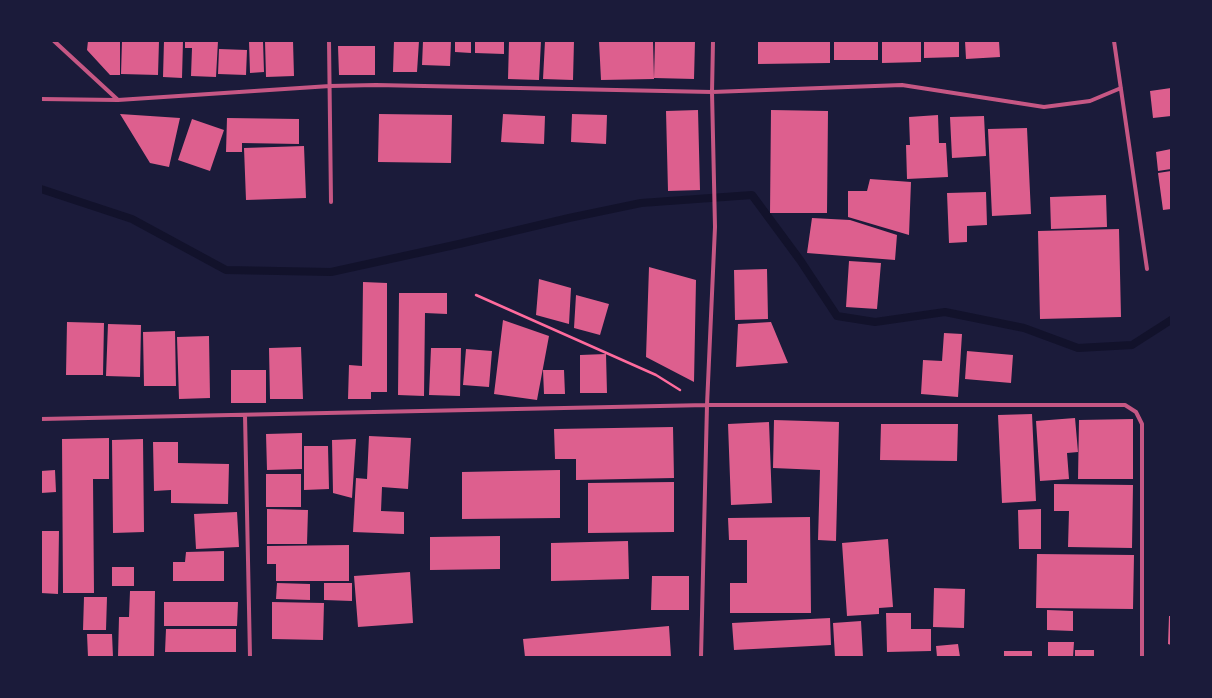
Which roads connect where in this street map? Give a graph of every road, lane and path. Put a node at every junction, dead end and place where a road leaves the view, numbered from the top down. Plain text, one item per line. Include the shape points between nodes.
1 (54, 41) edge
2 (328, 41) edge
3 (713, 41) edge
4 (1114, 41) edge
5 (330, 86) junction
6 (1121, 88) junction
7 (712, 92) junction
8 (41, 99) edge
9 (118, 100) junction
10 (331, 202) dead end
11 (1147, 269) dead end
12 (476, 295) dead end
13 (681, 390) dead end
14 (707, 405) junction
15 (246, 416) junction
16 (41, 419) edge
17 (250, 657) edge
18 (701, 657) edge
19 (1142, 657) edge

1 - 9 street
2 - 5 street
3 - 7 street
4 - 6 street
5 - 7 street
5 - 9 street
5 - 10 street
6 - 7 street via 1090,100 1044,107 902,85
6 - 11 street
7 - 14 street via 715,227
8 - 9 street
12 - 13 path via 656,376
14 - 15 street
14 - 18 street
14 - 19 street via 1124,405 1136,412 1142,424
15 - 16 street
15 - 17 street

